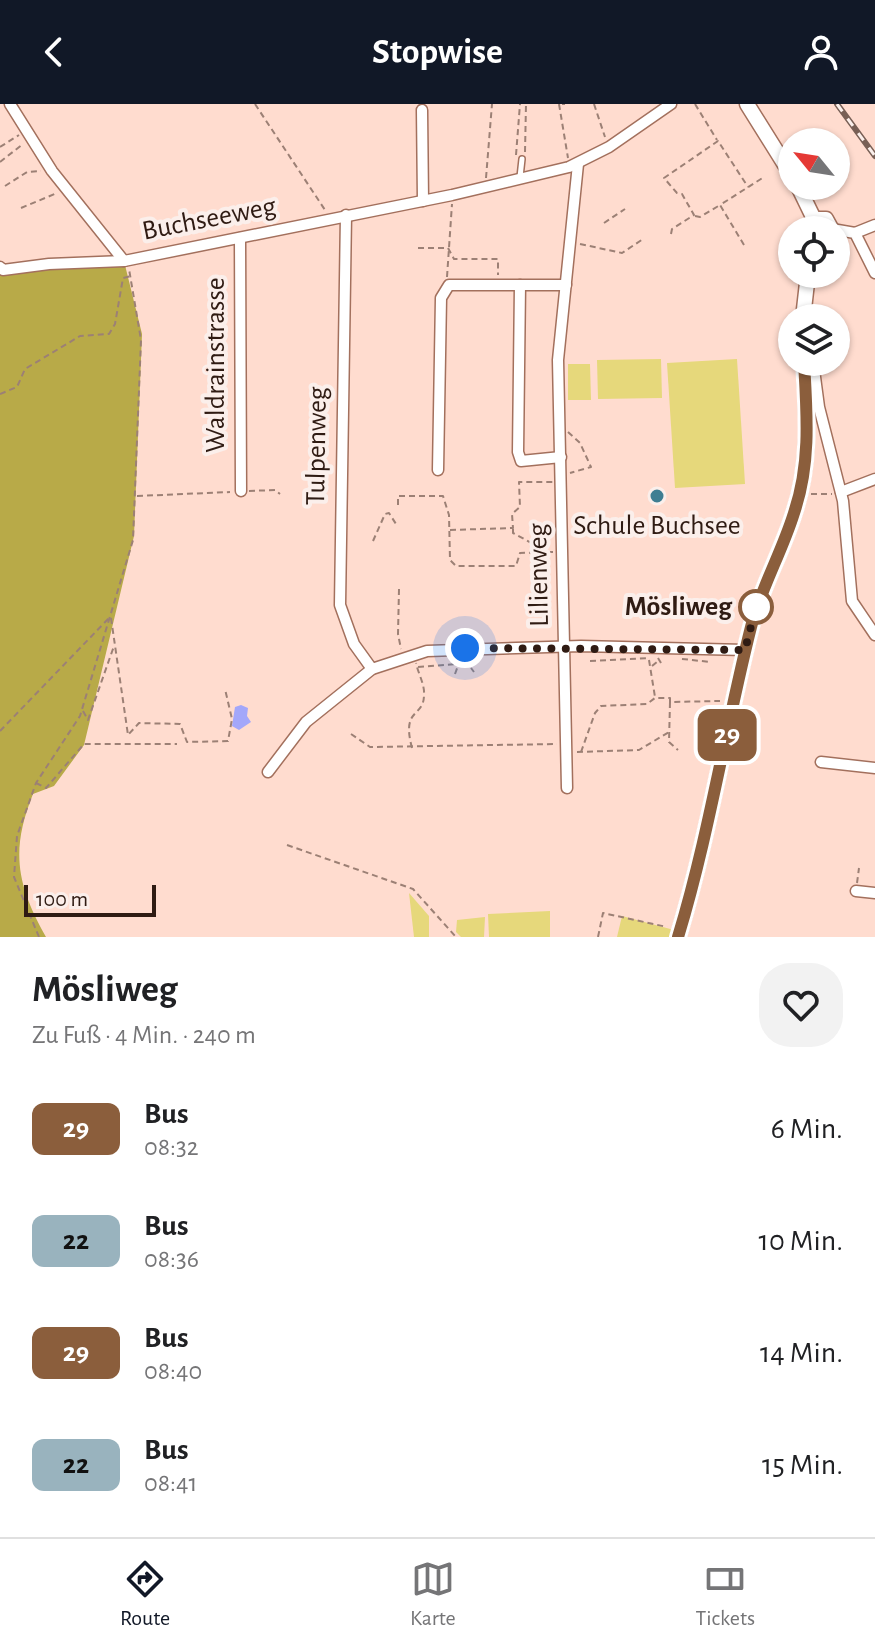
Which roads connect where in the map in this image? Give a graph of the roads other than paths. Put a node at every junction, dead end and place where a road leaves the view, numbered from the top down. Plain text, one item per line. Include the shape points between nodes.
1 (10, 104) edge
2 (671, 104) edge
3 (747, 104) edge
4 (422, 110) dead end
5 (778, 154) edge
6 (522, 159) dead end
7 (573, 165) junction
8 (520, 179) junction
9 (423, 201) junction
10 (346, 215) junction
11 (875, 225) edge
12 (850, 232) edge
13 (855, 233) junction
14 (240, 238) junction
15 (124, 261) junction
16 (2, 268) edge
17 (875, 273) edge
18 (520, 285) junction
19 (566, 285) junction
20 (807, 288) edge
21 (806, 294) junction
22 (805, 304) edge
23 (808, 304) edge
24 (805, 376) edge
25 (815, 376) edge
26 (561, 457) junction
27 (438, 470) dead end
28 (875, 479) edge
29 (241, 491) road end
30 (841, 492) junction
31 (875, 635) edge
32 (564, 648) junction
33 (745, 650) junction
34 (372, 669) junction
35 (821, 762) dead end
36 (875, 768) edge
37 (268, 772) dead end
38 (567, 788) dead end
39 (856, 891) road end
40 (875, 893) edge
41 (679, 934) edge

1 - 15 street via 54,174
2 - 7 street, Buchseeweg
3 - 5 street
4 - 9 street
6 - 8 lane
7 - 8 street, Buchseeweg
7 - 19 street, Lilienweg
8 - 9 street, Buchseeweg
9 - 10 street, Buchseeweg
10 - 14 street, Buchseeweg
10 - 34 street, Tulpenweg via 340,605 354,644
11 - 13 street
12 - 13 street
13 - 17 street
14 - 15 street, Buchseeweg
14 - 29 street, Waldrainstrasse
15 - 16 street, Buchseeweg
18 - 19 street
18 - 26 street via 518,452 521,461
18 - 27 street via 449,285 441,298
19 - 26 street, Lilienweg via 558,349
20 - 21 street
21 - 22 street
21 - 23 street
24 - 33 street via 808,435 803,478
25 - 30 street
26 - 32 street, Lilienweg
28 - 30 street
30 - 31 street via 852,601
32 - 33 street via 648,653
32 - 34 street via 455,648
32 - 38 street, Lilienweg
33 - 41 street
34 - 37 street via 306,722
35 - 36 street
39 - 40 street

